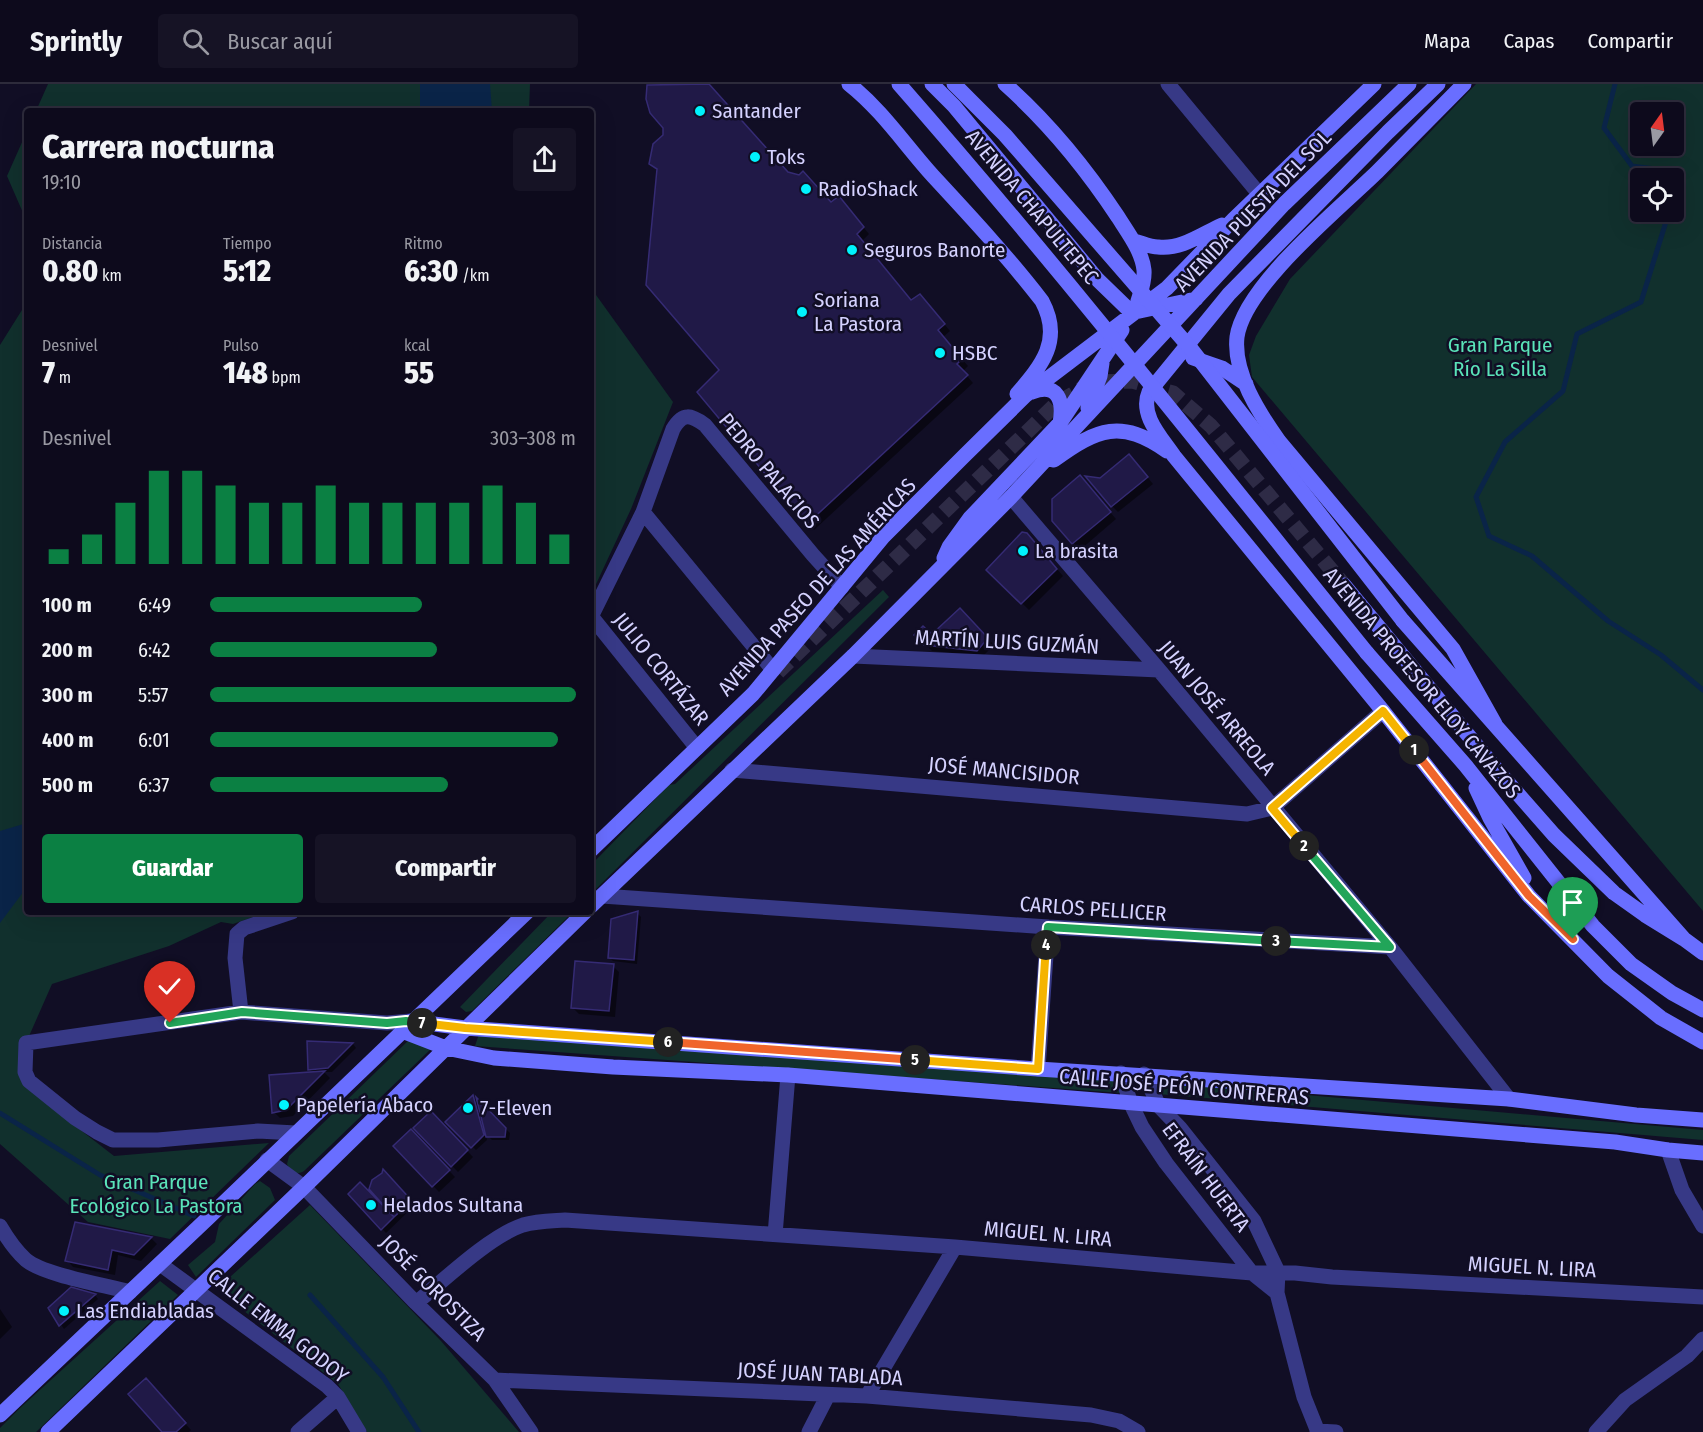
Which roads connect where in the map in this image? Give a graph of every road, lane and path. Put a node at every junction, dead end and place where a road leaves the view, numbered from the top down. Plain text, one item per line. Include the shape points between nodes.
1 (898, 84) edge
2 (932, 84) edge
3 (954, 84) edge
4 (1005, 84) edge
5 (1014, 84) edge
6 (1374, 84) edge
7 (1409, 84) edge
8 (1438, 84) edge
9 (1464, 84) edge
10 (1173, 86) edge
11 (856, 87) edge
12 (1038, 114) junction
13 (1260, 195) junction
14 (1233, 220) junction
15 (1134, 241) junction
16 (1197, 299) junction
17 (1135, 312) junction
18 (1161, 314) joint
19 (1102, 358) junction
20 (1175, 358) junction
21 (1130, 365) junction
22 (1248, 386) junction
23 (1026, 395) junction
24 (1085, 417) junction
25 (1060, 423) junction
26 (979, 442) junction
27 (1174, 456) junction
28 (1026, 481) junction
29 (1011, 497) junction
30 (644, 512) junction
31 (945, 563) junction
32 (1344, 585) tunnel mouth
33 (842, 587) junction
34 (594, 610) edge
35 (594, 620) edge
36 (853, 656) junction
37 (773, 670) junction
38 (1159, 670) junction
39 (1383, 711) junction
40 (1495, 724) junction
41 (697, 748) junction
42 (1466, 766) junction
43 (732, 770) junction
44 (1272, 808) junction
45 (594, 847) edge
46 (1529, 896) junction
47 (596, 901) edge
48 (283, 915) edge
49 (524, 915) edge
50 (582, 915) edge
51 (1048, 927) junction
52 (1684, 939) junction
53 (1390, 947) junction
54 (1703, 953) edge
55 (1703, 1010) edge
56 (242, 1012) junction
57 (407, 1026) junction
58 (465, 1028) junction
59 (1703, 1042) edge
60 (446, 1048) junction
61 (1038, 1069) junction
62 (1121, 1073) junction
63 (1144, 1074) junction
64 (788, 1075) junction
65 (1509, 1099) junction
66 (1131, 1104) junction
67 (1159, 1106) junction
68 (1703, 1120) edge
69 (296, 1133) junction
70 (1668, 1150) junction
71 (1703, 1153) edge
72 (267, 1160) junction
73 (304, 1186) junction
74 (0, 1226) edge
75 (1703, 1226) edge
76 (775, 1235) junction
77 (955, 1247) junction
78 (160, 1264) junction
79 (1278, 1272) junction
80 (1252, 1273) junction
81 (195, 1289) junction
82 (130, 1292) junction
83 (1277, 1293) junction
84 (1703, 1298) edge
85 (416, 1303) junction
86 (1703, 1339) edge
87 (495, 1380) junction
88 (828, 1395) junction
89 (867, 1396) junction
90 (338, 1397) junction
91 (0, 1415) edge
92 (1317, 1431) edge
93 (48, 1432) edge
94 (298, 1432) edge
95 (359, 1432) edge
96 (531, 1432) edge
97 (809, 1432) edge
98 (1138, 1432) edge
99 (1336, 1432) edge
100 (1596, 1432) edge

1 - 21 main road, AVENIDA CHAPULTEPEC, bridge via 973,168
2 - 17 main road via 1098,280
3 - 18 main road, AVENIDA CHAPULTEPEC, bridge via 1005,135
4 - 12 main road
5 - 12 street
6 - 13 main road, AVENIDA PUESTA DEL SOL
7 - 16 main road, AVENIDA PUESTA DEL SOL via 1284,204
8 - 20 main road via 1229,294
9 - 22 main road via 1291,254 1247,309 1237,338 1237,353
10 - 13 street
11 - 26 main road via 987,234 1049,314 1051,334 1040,368
12 - 15 main road via 1093,179
13 - 14 main road, AVENIDA PUESTA DEL SOL
14 - 15 main road via 1181,245 1157,247
14 - 17 main road, AVENIDA PUESTA DEL SOL via 1167,288
15 - 17 main road via 1144,268
16 - 17 main road
16 - 21 main road, AVENIDA PUESTA DEL SOL
17 - 19 main road
17 - 23 main road, AVENIDA PASEO DE LAS AMÉRICAS
18 - 40 main road, AVENIDA PROFESOR ELOY CAVAZOS, bridge via 1402,621
19 - 24 main road via 1100,376
19 - 25 main road
20 - 22 main road via 1205,361 1232,373
20 - 27 main road via 1149,392 1145,406
21 - 24 main road
21 - 42 main road, AVENIDA PROFESOR ELOY CAVAZOS, bridge via 1367,653
22 - 40 main road via 1254,403 1279,441 1453,649
23 - 25 main road via 1042,388 1054,392 1061,403
23 - 26 main road, AVENIDA PASEO DE LAS AMÉRICAS
24 - 28 main road
25 - 31 main road via 970,518 949,547
26 - 33 main road, AVENIDA PASEO DE LAS AMÉRICAS via 883,537
27 - 28 main road via 1140,434 1117,430 1080,442
27 - 39 main road
28 - 29 main road
29 - 31 main road
29 - 38 street, JUAN JOSÉ ARREOLA
30 - 33 street, PEDRO PALACIOS via 673,429 677,421 691,417 705,425
30 - 34 street
30 - 37 street
31 - 36 main road
32 - 52 main road via 1554,835 1614,893
33 - 37 main road, AVENIDA PASEO DE LAS AMÉRICAS
35 - 41 street, JULIO CORTÁZAR
36 - 38 street, MARTÍN LUIS GUZMÁN
36 - 43 main road
37 - 41 main road, AVENIDA PASEO DE LAS AMÉRICAS
38 - 44 street, JUAN JOSÉ ARREOLA
39 - 44 street
39 - 46 main road
40 - 52 main road, AVENIDA PROFESOR ELOY CAVAZOS
41 - 45 main road, AVENIDA PASEO DE LAS AMÉRICAS
42 - 46 main road via 1524,877
42 - 55 main road, AVENIDA PROFESOR ELOY CAVAZOS via 1593,926 1631,964
43 - 44 street, JOSÉ MANCISIDOR via 1247,814
43 - 47 main road
44 - 53 street, JUAN JOSÉ ARREOLA
46 - 59 main road via 1608,976 1661,1018
47 - 51 street, CARLOS PELLICER
48 - 56 street via 237,934 235,958
49 - 57 main road
50 - 58 main road
51 - 53 street, CARLOS PELLICER
51 - 61 street
52 - 54 main road, AVENIDA PROFESOR ELOY CAVAZOS
53 - 65 street
56 - 57 street
56 - 69 street via 26,1043 26,1072 29,1081 75,1118 113,1140 258,1131
57 - 58 main road, CALLE JOSÉ PEÓN CONTRERAS
57 - 60 main road, CALLE JOSÉ PEÓN CONTRERAS
57 - 69 main road
58 - 60 main road
58 - 61 main road, CALLE JOSÉ PEÓN CONTRERAS
60 - 64 main road, CALLE JOSÉ PEÓN CONTRERAS via 494,1058
60 - 73 main road
61 - 62 main road, CALLE JOSÉ PEÓN CONTRERAS
62 - 63 main road, CALLE JOSÉ PEÓN CONTRERAS
62 - 66 street, EFRAÍN HUERTA
63 - 65 main road, CALLE JOSÉ PEÓN CONTRERAS
63 - 67 street, EFRAÍN HUERTA
64 - 66 main road, CALLE JOSÉ PEÓN CONTRERAS
64 - 76 street
65 - 68 main road, CALLE JOSÉ PEÓN CONTRERAS
66 - 67 main road, CALLE JOSÉ PEÓN CONTRERAS
66 - 80 street, EFRAÍN HUERTA via 1166,1163
67 - 70 main road, CALLE JOSÉ PEÓN CONTRERAS via 1615,1142
67 - 79 street, EFRAÍN HUERTA via 1244,1206
69 - 72 main road
70 - 71 main road, CALLE JOSÉ PEÓN CONTRERAS
70 - 75 street via 1682,1190
72 - 73 street, JOSÉ GOROSTIZA
72 - 78 main road
73 - 81 main road
73 - 85 street, JOSÉ GOROSTIZA
74 - 82 street via 27,1260 45,1271
76 - 77 street, MIGUEL N. LIRA
76 - 85 street, MIGUEL N. LIRA via 539,1221 494,1240
77 - 80 street, MIGUEL N. LIRA
77 - 89 street
78 - 81 street, CALLE EMMA GODOY
78 - 82 main road
79 - 80 street, MIGUEL N. LIRA
79 - 83 street, EFRAÍN HUERTA
79 - 84 street, MIGUEL N. LIRA
80 - 83 street, EFRAÍN HUERTA
81 - 90 street, CALLE EMMA GODOY
81 - 93 main road
82 - 91 main road
83 - 92 street, EFRAÍN HUERTA via 1304,1397
85 - 87 street, JOSÉ GOROSTIZA
86 - 100 street via 1687,1356 1625,1400
87 - 88 street, JOSÉ JUAN TABLADA
87 - 96 street, JOSÉ GOROSTIZA
88 - 89 street, JOSÉ JUAN TABLADA
88 - 97 street
89 - 98 street, JOSÉ JUAN TABLADA via 1091,1415 1119,1421
90 - 94 street
90 - 95 street, CALLE EMMA GODOY
92 - 99 street

